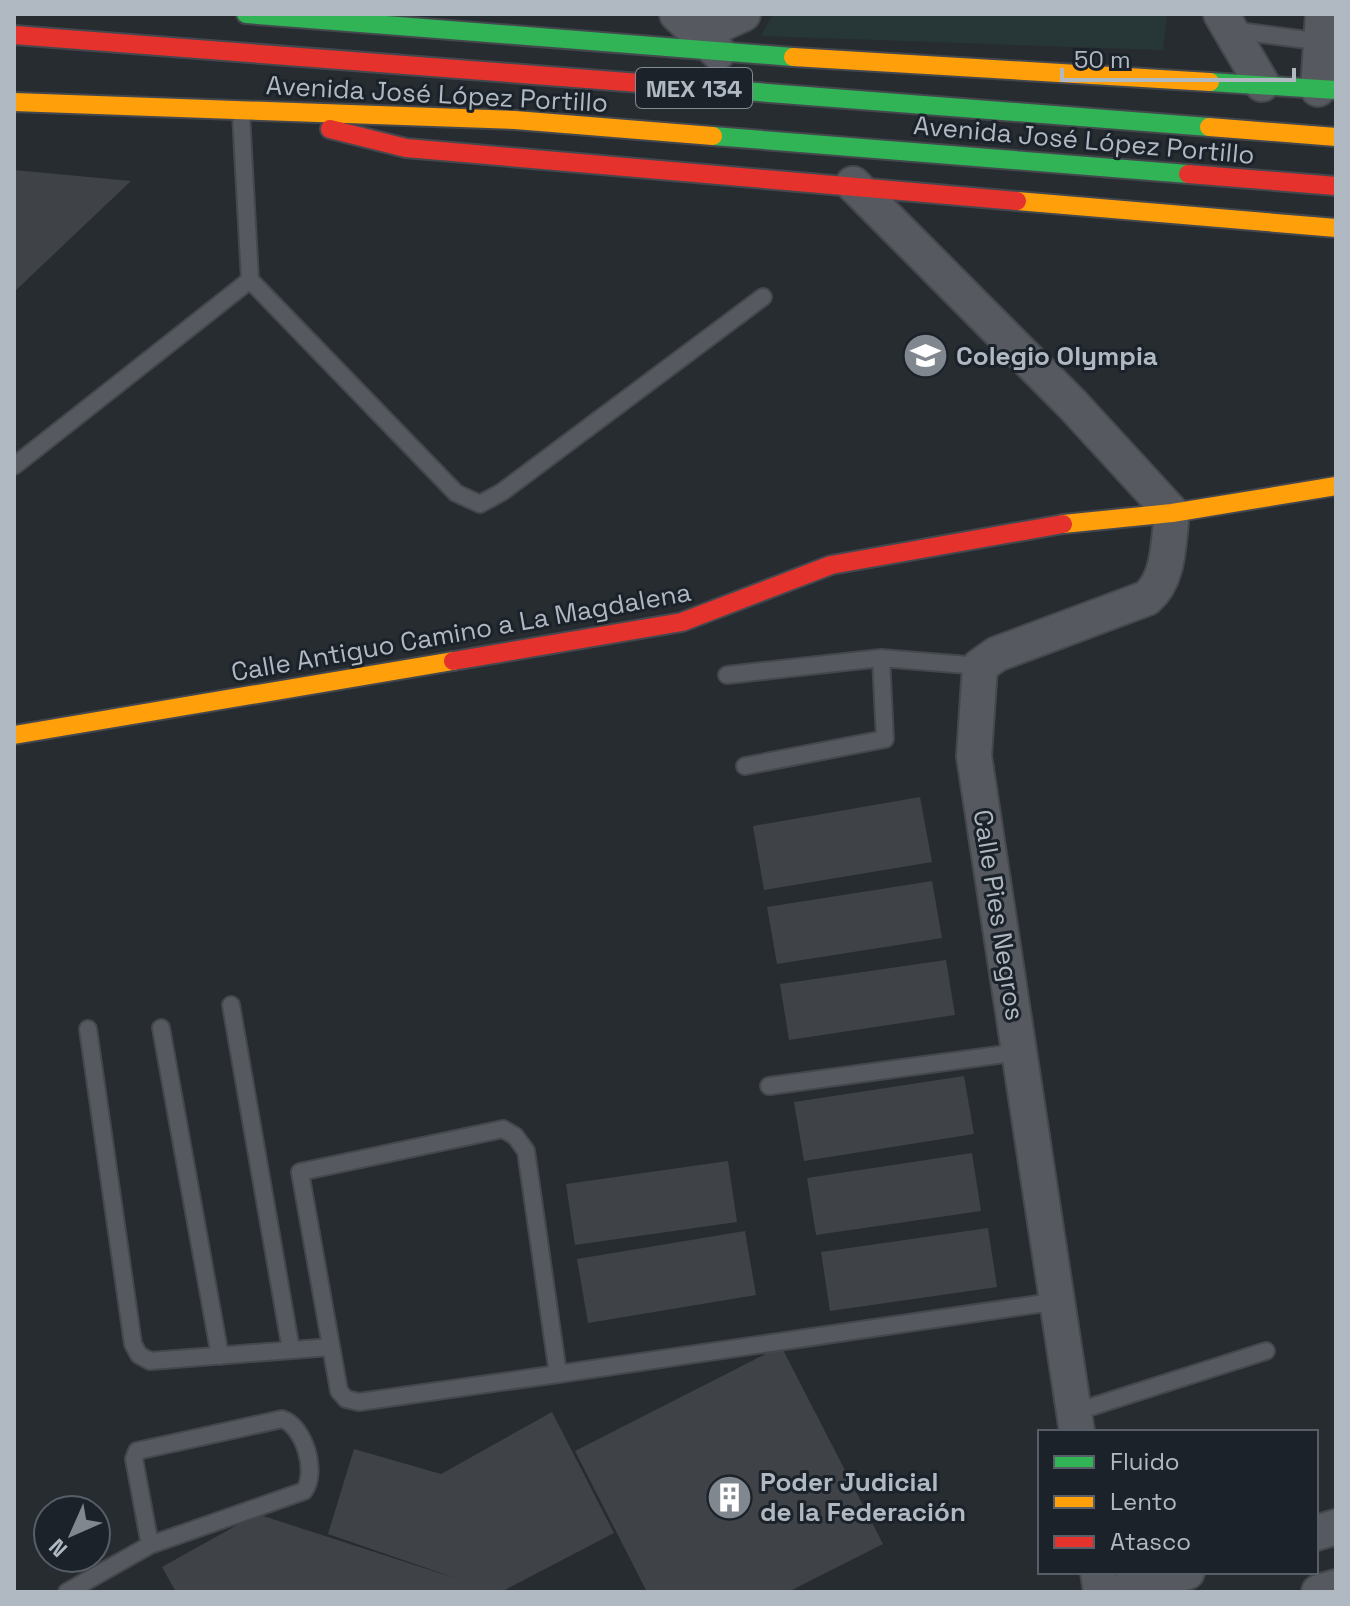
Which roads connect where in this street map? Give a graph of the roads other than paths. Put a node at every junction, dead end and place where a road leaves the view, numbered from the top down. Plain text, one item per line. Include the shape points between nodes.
1 (246, 14) edge
2 (743, 14) edge
3 (377, 20) edge
4 (1226, 22) edge
5 (1327, 33) edge
6 (698, 34) edge
7 (14, 35) edge
8 (1262, 84) junction
9 (1327, 89) edge
10 (14, 102) edge
11 (241, 112) junction
12 (270, 113) junction
13 (1336, 137) edge
14 (853, 184) junction
15 (1336, 186) edge
16 (1336, 228) edge
17 (250, 280) junction
18 (763, 297) dead end
19 (14, 466) edge
20 (1336, 486) edge
21 (1172, 513) junction
22 (881, 658) junction
23 (980, 666) junction
24 (727, 675) dead end
25 (14, 735) edge
26 (745, 766) dead end
27 (231, 1005) dead end
28 (161, 1028) dead end
29 (88, 1029) dead end
30 (1020, 1052) junction
31 (769, 1086) dead end
32 (1059, 1301) junction
33 (331, 1347) junction
34 (291, 1350) junction
35 (1266, 1351) dead end
36 (220, 1356) junction
37 (558, 1374) junction
38 (1076, 1422) edge
39 (150, 1545) junction
40 (1180, 1574) edge
41 (1336, 1587) edge
42 (67, 1592) edge
43 (1121, 1592) edge
44 (1319, 1592) edge

1 - 3 main road
2 - 6 street
3 - 6 main road via 570,35
4 - 5 lane
4 - 8 street
5 - 9 street
6 - 8 main road
7 - 13 main road, Avenida José López Portillo / MEX 134
8 - 9 main road
10 - 11 main road, Avenida José López Portillo / MEX 134
11 - 12 main road, Avenida José López Portillo / MEX 134
11 - 17 lane
12 - 14 main road via 406,148
12 - 15 main road, Avenida José López Portillo / MEX 134 via 515,120
14 - 16 main road
14 - 21 street via 1073,405
17 - 18 lane via 456,493 480,504
17 - 19 lane
20 - 21 main road, Calle Antiguo Camino a La Magdalena
21 - 23 street via 1164,573 1147,598 997,654
21 - 25 main road, Calle Antiguo Camino a La Magdalena via 1086,520 831,565 711,614 666,625
22 - 23 lane
22 - 24 lane
22 - 26 lane via 885,739
23 - 30 street, Calle Pies Negros via 974,756
27 - 34 lane
28 - 36 lane
29 - 36 lane via 133,1344 150,1361
30 - 31 lane
30 - 32 street, Calle Pies Negros
32 - 37 lane
32 - 38 street, Calle Pies Negros
33 - 34 lane
33 - 37 lane via 339,1391 359,1402
33 - 37 lane via 300,1172 503,1129 526,1151
34 - 36 lane
35 - 38 lane
39 - 39 lane via 134,1459 137,1451 291,1421 310,1473 304,1491
39 - 42 lane
40 - 43 street
41 - 44 street

